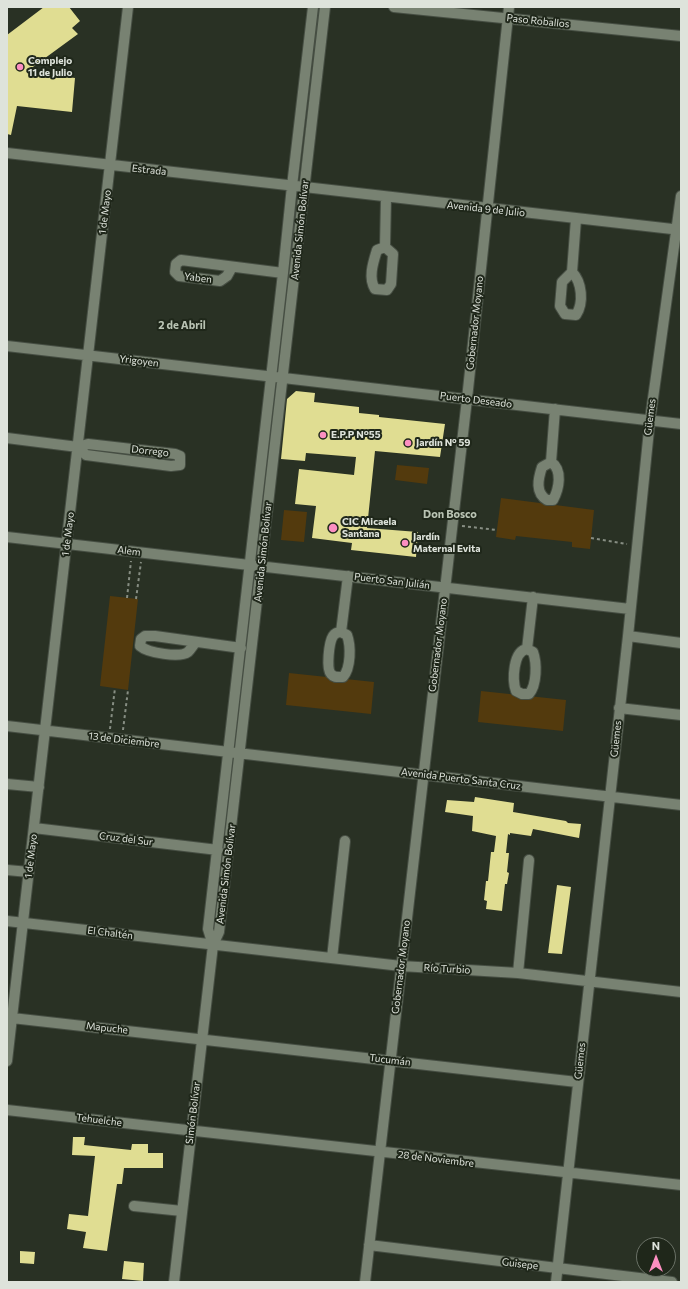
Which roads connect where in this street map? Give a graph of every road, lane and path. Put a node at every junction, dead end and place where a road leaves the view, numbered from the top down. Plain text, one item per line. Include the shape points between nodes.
1 (128, 7) edge
2 (314, 7) edge
3 (325, 7) edge
4 (394, 7) edge
5 (509, 7) edge
6 (508, 18) junction
7 (681, 36) edge
8 (7, 153) edge
9 (110, 165) junction
10 (292, 186) junction
11 (305, 188) junction
12 (681, 196) edge
13 (386, 197) junction
14 (487, 209) junction
15 (576, 218) junction
16 (679, 229) edge
17 (385, 247) dead end
18 (232, 266) junction
19 (572, 272) dead end
20 (283, 273) junction
21 (7, 346) edge
22 (88, 356) junction
23 (272, 376) junction
24 (283, 378) junction
25 (467, 399) junction
26 (555, 409) junction
27 (650, 420) junction
28 (681, 424) edge
29 (7, 438) edge
30 (78, 447) junction
31 (551, 462) dead end
32 (452, 525) junction
33 (497, 530) dead end
34 (7, 537) edge
35 (591, 538) dead end
36 (67, 544) junction
37 (636, 545) junction
38 (137, 552) junction
39 (250, 565) junction
40 (262, 566) junction
41 (348, 576) junction
42 (445, 587) junction
43 (533, 597) junction
44 (127, 598) dead end
45 (136, 599) dead end
46 (630, 609) junction
47 (341, 632) dead end
48 (628, 636) junction
49 (196, 642) junction
50 (681, 643) edge
51 (241, 648) junction
52 (527, 649) dead end
53 (115, 688) dead end
54 (128, 690) dead end
55 (619, 708) junction
56 (681, 715) edge
57 (7, 726) edge
58 (45, 731) junction
59 (109, 738) junction
60 (122, 739) junction
61 (229, 752) junction
62 (241, 753) junction
63 (424, 774) junction
64 (7, 784) edge
65 (39, 787) junction
66 (609, 797) junction
67 (681, 805) edge
68 (34, 828) junction
69 (345, 841) dead end
70 (218, 850) junction
71 (529, 860) dead end
72 (7, 870) edge
73 (29, 872) junction
74 (7, 921) edge
75 (23, 923) junction
76 (213, 945) junction
77 (332, 958) junction
78 (401, 966) junction
79 (518, 973) junction
80 (588, 981) junction
81 (681, 992) edge
82 (11, 998) edge
83 (12, 1018) junction
84 (202, 1038) junction
85 (390, 1060) junction
86 (7, 1061) edge
87 (578, 1082) junction
88 (7, 1110) edge
89 (191, 1131) junction
90 (380, 1152) junction
91 (568, 1174) junction
92 (681, 1185) edge
93 (134, 1206) dead end
94 (182, 1211) junction
95 (369, 1245) junction
96 (557, 1268) junction
97 (174, 1282) edge
98 (365, 1282) edge
99 (556, 1282) edge
100 (672, 1282) edge

1 - 9 street, 1 de Mayo
2 - 10 street, Avenida Simón Bolívar
3 - 11 street, Avenida Simón Bolívar
4 - 6 street, Paso Roballos
5 - 6 street, Gobernador Moyano
6 - 7 street, Paso Roballos
6 - 14 street, Gobernador Moyano
8 - 9 street, Estrada
9 - 10 street, Estrada
9 - 22 street, 1 de Mayo
10 - 11 street, Avenida 9 de Julio
10 - 20 street, Avenida Simón Bolívar
11 - 13 street, Avenida 9 de Julio
11 - 24 street, Avenida Simón Bolívar
12 - 16 street, Güemes
13 - 14 street, Avenida 9 de Julio
13 - 17 street
14 - 15 street, Avenida 9 de Julio
14 - 25 street, Gobernador Moyano
15 - 16 street, Avenida 9 de Julio
15 - 19 street
16 - 27 street, Güemes
18 - 18 street, Yaben via 181,260 176,264 175,272 179,276 220,281 227,276
18 - 20 street, Yaben
20 - 23 street, Avenida Simón Bolívar
21 - 22 street, Yrigoyen
22 - 23 street, Yrigoyen
22 - 30 street, 1 de Mayo
23 - 24 street, Puerto Deseado
23 - 39 street, Avenida Simón Bolívar
24 - 25 street, Puerto Deseado
24 - 40 street, Avenida Simón Bolívar
25 - 26 street, Puerto Deseado
25 - 32 street, Gobernador Moyano
26 - 27 street, Puerto Deseado
26 - 31 street
27 - 28 street, Puerto Deseado
27 - 37 street, Güemes
29 - 30 street, Dorrego
30 - 30 street, Dorrego via 86,455 180,465 180,456 175,454 88,444
30 - 36 street, 1 de Mayo
32 - 33 path
32 - 42 street, Gobernador Moyano
34 - 36 street, Alem
35 - 37 path
36 - 38 street, Alem
36 - 58 street, 1 de Mayo
37 - 46 street, Güemes
38 - 39 street, Alem
38 - 44 path
38 - 45 path
39 - 40 street, Puerto San Julián
39 - 51 street, Avenida Simón Bolívar
40 - 41 street, Puerto San Julián
40 - 62 street, Avenida Simón Bolívar
41 - 42 street, Puerto San Julián
41 - 47 street
42 - 43 street, Puerto San Julián
42 - 63 street, Gobernador Moyano
43 - 46 street, Puerto San Julián
43 - 52 street
46 - 48 street, Güemes
48 - 50 street
48 - 55 street, Güemes
49 - 49 street via 145,636 141,639 140,646 145,651 182,655
49 - 51 street
51 - 61 street, Avenida Simón Bolívar
53 - 59 path
54 - 60 path
55 - 56 street
55 - 66 street, Güemes
57 - 58 street, 13 de Diciembre
58 - 59 street, 13 de Diciembre
58 - 65 street, 1 de Mayo
59 - 60 street, 13 de Diciembre
60 - 61 street, 13 de Diciembre
61 - 62 street, 13 de Diciembre
61 - 70 street, Avenida Simón Bolívar
62 - 63 street, Avenida Puerto Santa Cruz
62 - 76 street, Avenida Simón Bolívar via 219,932
63 - 66 street, Avenida Puerto Santa Cruz
63 - 78 street, Gobernador Moyano
64 - 65 street
65 - 68 street, 1 de Mayo
66 - 67 street, Avenida Puerto Santa Cruz
66 - 80 street, Güemes
68 - 70 street, Cruz del Sur
68 - 73 street, 1 de Mayo
69 - 77 street
70 - 76 street, Avenida Simón Bolívar via 208,929
71 - 79 street
72 - 73 street
73 - 75 street, 1 de Mayo
74 - 75 street, El Chaltén
75 - 76 street, El Chaltén
75 - 82 street, 1 de Mayo
76 - 77 street, Río Turbio
76 - 84 street, Simón Bolívar
77 - 78 street, Río Turbio
78 - 79 street, Río Turbio
78 - 85 street, Gobernador Moyano
79 - 80 street, Río Turbio
80 - 81 street, Río Turbio
80 - 87 street, Güemes
82 - 83 street, 1 de Mayo
83 - 84 street, Mapuche
83 - 86 street, 1 de Mayo
84 - 85 street, Tucumán
84 - 89 street, Simón Bolívar
85 - 87 street, Tucumán
85 - 90 street, Gobernador Moyano
87 - 91 street, Güemes
88 - 89 street, Tehuelche
89 - 90 street, 28 de Noviembre
89 - 94 street, Simón Bolívar
90 - 91 street, 28 de Noviembre
90 - 95 street, Gobernador Moyano
91 - 92 street, 28 de Noviembre
91 - 96 street, Güemes
93 - 94 street
94 - 97 street, Simón Bolívar
95 - 96 street, Guisepe
95 - 98 street, Gobernador Moyano
96 - 99 street, Güemes
96 - 100 street, Guisepe

